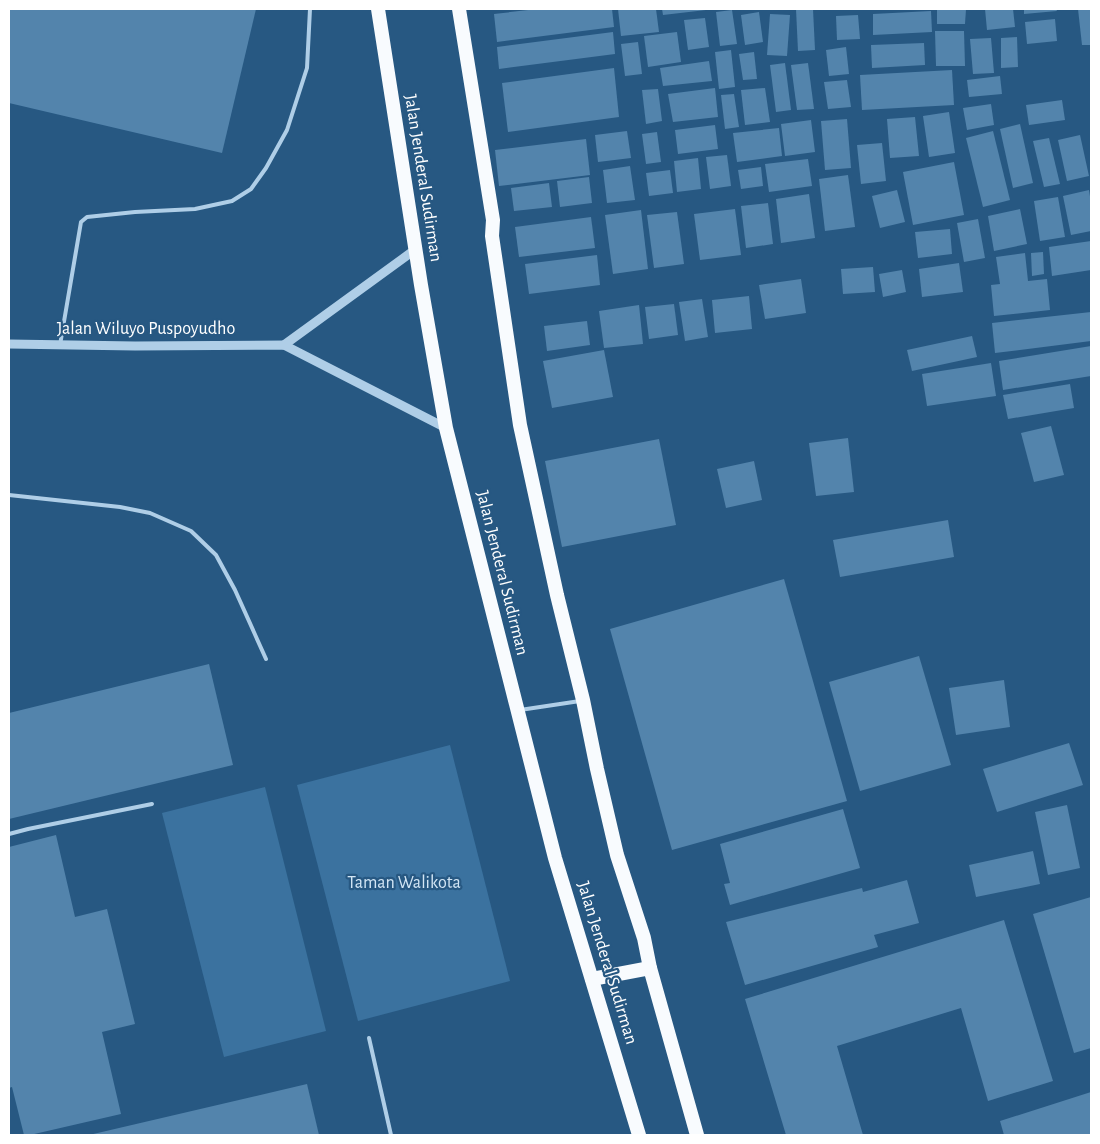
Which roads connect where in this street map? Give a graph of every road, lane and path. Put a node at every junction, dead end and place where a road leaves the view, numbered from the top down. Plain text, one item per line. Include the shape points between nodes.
1 (310, 9) edge
2 (378, 9) edge
3 (459, 9) edge
4 (416, 249) junction
5 (9, 344) edge
6 (60, 345) junction
7 (284, 345) junction
8 (446, 428) junction
9 (9, 496) edge
10 (266, 659) dead end
11 (583, 700) junction
12 (518, 710) junction
13 (152, 804) dead end
14 (9, 834) edge
15 (650, 968) junction
16 (592, 979) junction
17 (369, 1038) dead end
18 (391, 1135) edge
19 (639, 1135) edge
20 (697, 1135) edge

1 - 6 lane via 307,68 287,130 251,189 232,201 195,208 87,217 81,222
2 - 4 highway, Jalan Jenderal Sudirman
3 - 11 highway via 493,220 492,236 520,424
4 - 7 street
4 - 8 highway, Jalan Jenderal Sudirman
5 - 6 street, Jalan Wiluyo Puspoyudho
6 - 7 street, Jalan Wiluyo Puspoyudho
7 - 8 street, Jalan Wiluyo Puspoyudho
8 - 12 highway, Jalan Jenderal Sudirman
9 - 10 lane via 143,511 192,531 216,555
11 - 12 lane
11 - 15 highway via 617,854 644,938
12 - 16 highway, Jalan Jenderal Sudirman via 555,858
13 - 14 lane
15 - 16 highway
15 - 20 highway
16 - 19 highway, Jalan Jenderal Sudirman
17 - 18 lane

